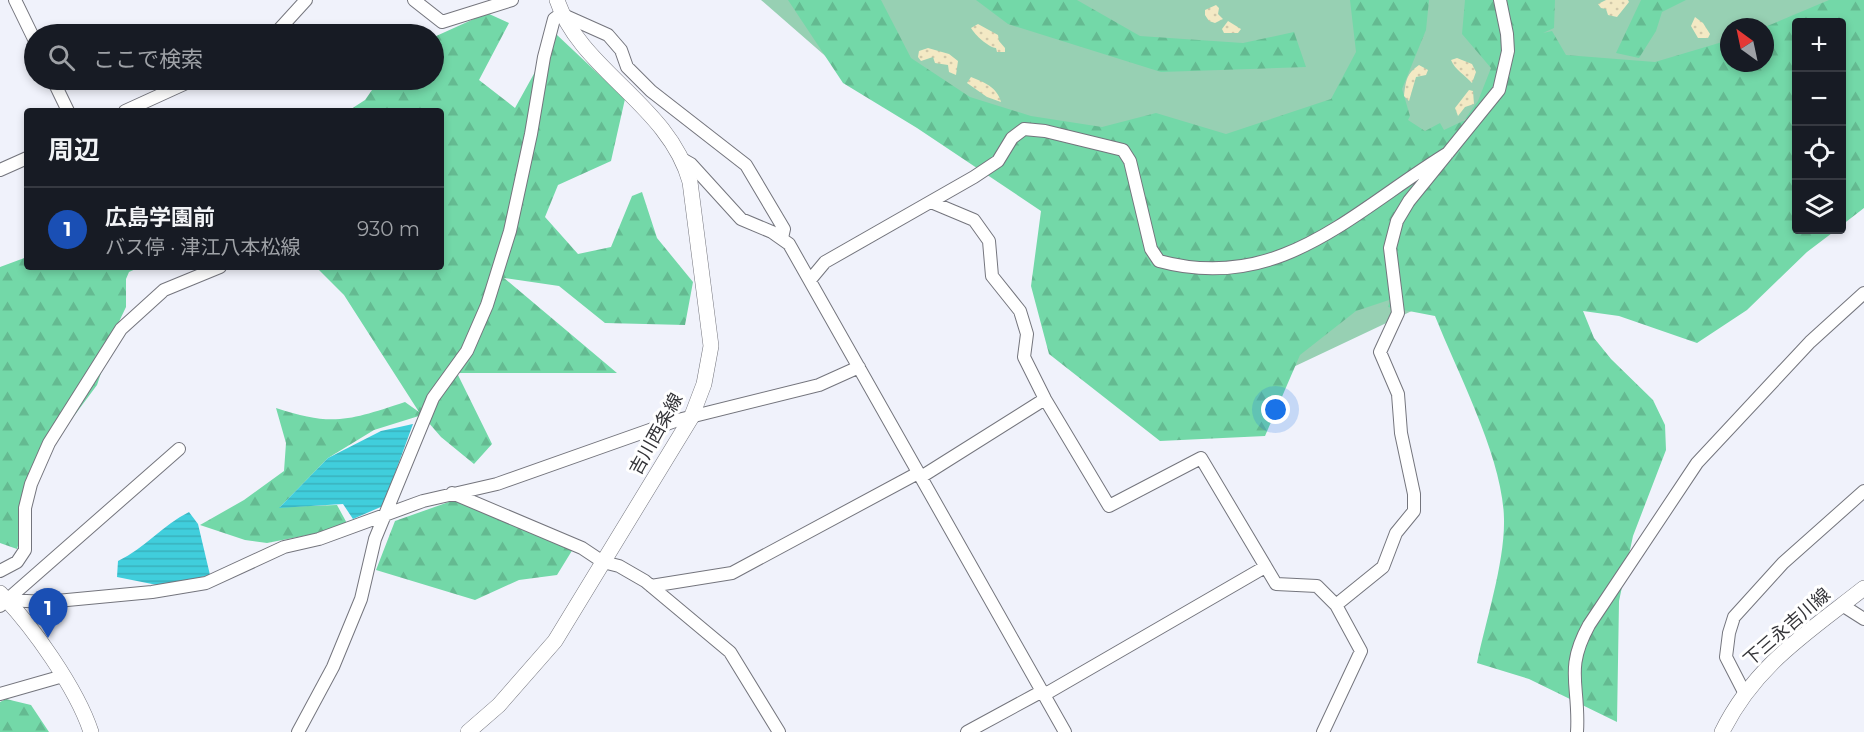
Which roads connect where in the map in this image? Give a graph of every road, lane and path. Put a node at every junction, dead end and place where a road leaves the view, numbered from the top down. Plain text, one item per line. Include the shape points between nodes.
1 (15, 0) edge
2 (306, 0) edge
3 (414, 0) edge
4 (512, 0) edge
5 (1500, 0) edge
6 (559, 7) edge
7 (27, 24) edge
8 (284, 24) edge
9 (58, 90) edge
10 (171, 90) edge
11 (67, 108) edge
12 (131, 108) edge
13 (1448, 153) junction
14 (24, 159) edge
15 (684, 160) junction
16 (0, 170) edge
17 (931, 202) junction
18 (782, 238) junction
19 (213, 270) edge
20 (810, 280) junction
21 (1864, 293) edge
22 (859, 367) junction
23 (1045, 399) junction
24 (691, 418) junction
25 (179, 449) dead end
26 (919, 475) junction
27 (1864, 491) edge
28 (452, 493) junction
29 (387, 513) junction
30 (603, 562) junction
31 (1265, 567) junction
32 (0, 571) edge
33 (651, 586) junction
34 (1864, 588) edge
35 (2, 600) edge
36 (1336, 605) junction
37 (1842, 605) junction
38 (1864, 619) edge
39 (63, 676) junction
40 (1744, 692) junction
41 (0, 694) edge
42 (1043, 694) junction
43 (91, 732) edge
44 (298, 732) edge
45 (468, 732) edge
46 (779, 732) edge
47 (968, 732) edge
48 (1065, 732) edge
49 (1323, 732) edge
50 (1577, 732) edge
51 (1722, 732) edge

1 - 7 street
2 - 8 street
3 - 4 street via 442,21
5 - 13 street via 1508,51 1503,79 1499,90
6 - 15 main road, 吉川西条線 via 590,52 662,128
6 - 18 street via 608,34 621,50 627,66 651,91 746,165 784,229
6 - 29 street via 510,231 487,305 467,351 433,398
9 - 11 street
10 - 12 street
13 - 17 street via 1290,254 1232,270 1213,271 1159,261 1151,249 1130,161 1123,150 1108,145 1024,129 1012,138 998,161
13 - 36 street via 1397,221 1390,263 1398,313 1380,352 1398,394 1414,511 1396,533 1383,567
14 - 16 street
15 - 18 street via 741,219
15 - 24 main road, 吉川西条線 via 711,346 704,384
17 - 20 street via 825,262
17 - 23 street via 974,220 989,241 992,276 1020,311 1028,334 1024,357
18 - 20 street
19 - 32 street via 164,290 122,329 50,443 31,484 25,508 25,550 17,562
20 - 22 street
21 - 50 street via 1810,342 1697,463 1588,625 1576,647 1573,663
22 - 24 street via 819,385
22 - 26 street
23 - 26 street
23 - 31 street via 1109,507 1201,458
24 - 28 street via 497,484
24 - 30 main road, 吉川西条線
25 - 35 street
26 - 33 street via 732,573
26 - 42 street
27 - 40 street via 1783,563 1734,617 1726,657
28 - 29 street
28 - 30 street via 582,548
29 - 35 street via 284,547 206,583 46,602
29 - 44 street via 375,539 353,619 333,668
30 - 33 street via 619,566
30 - 45 main road, 吉川西条線 via 538,663
31 - 36 street via 1275,584 1317,586
31 - 42 street
33 - 46 street via 730,652
34 - 37 main road, 下三永吉川線
35 - 39 main road
36 - 49 street via 1361,651
37 - 38 street
37 - 40 main road, 下三永吉川線 via 1766,667
39 - 41 street
39 - 43 main road
40 - 51 main road, 下三永吉川線
42 - 47 street
42 - 48 street

